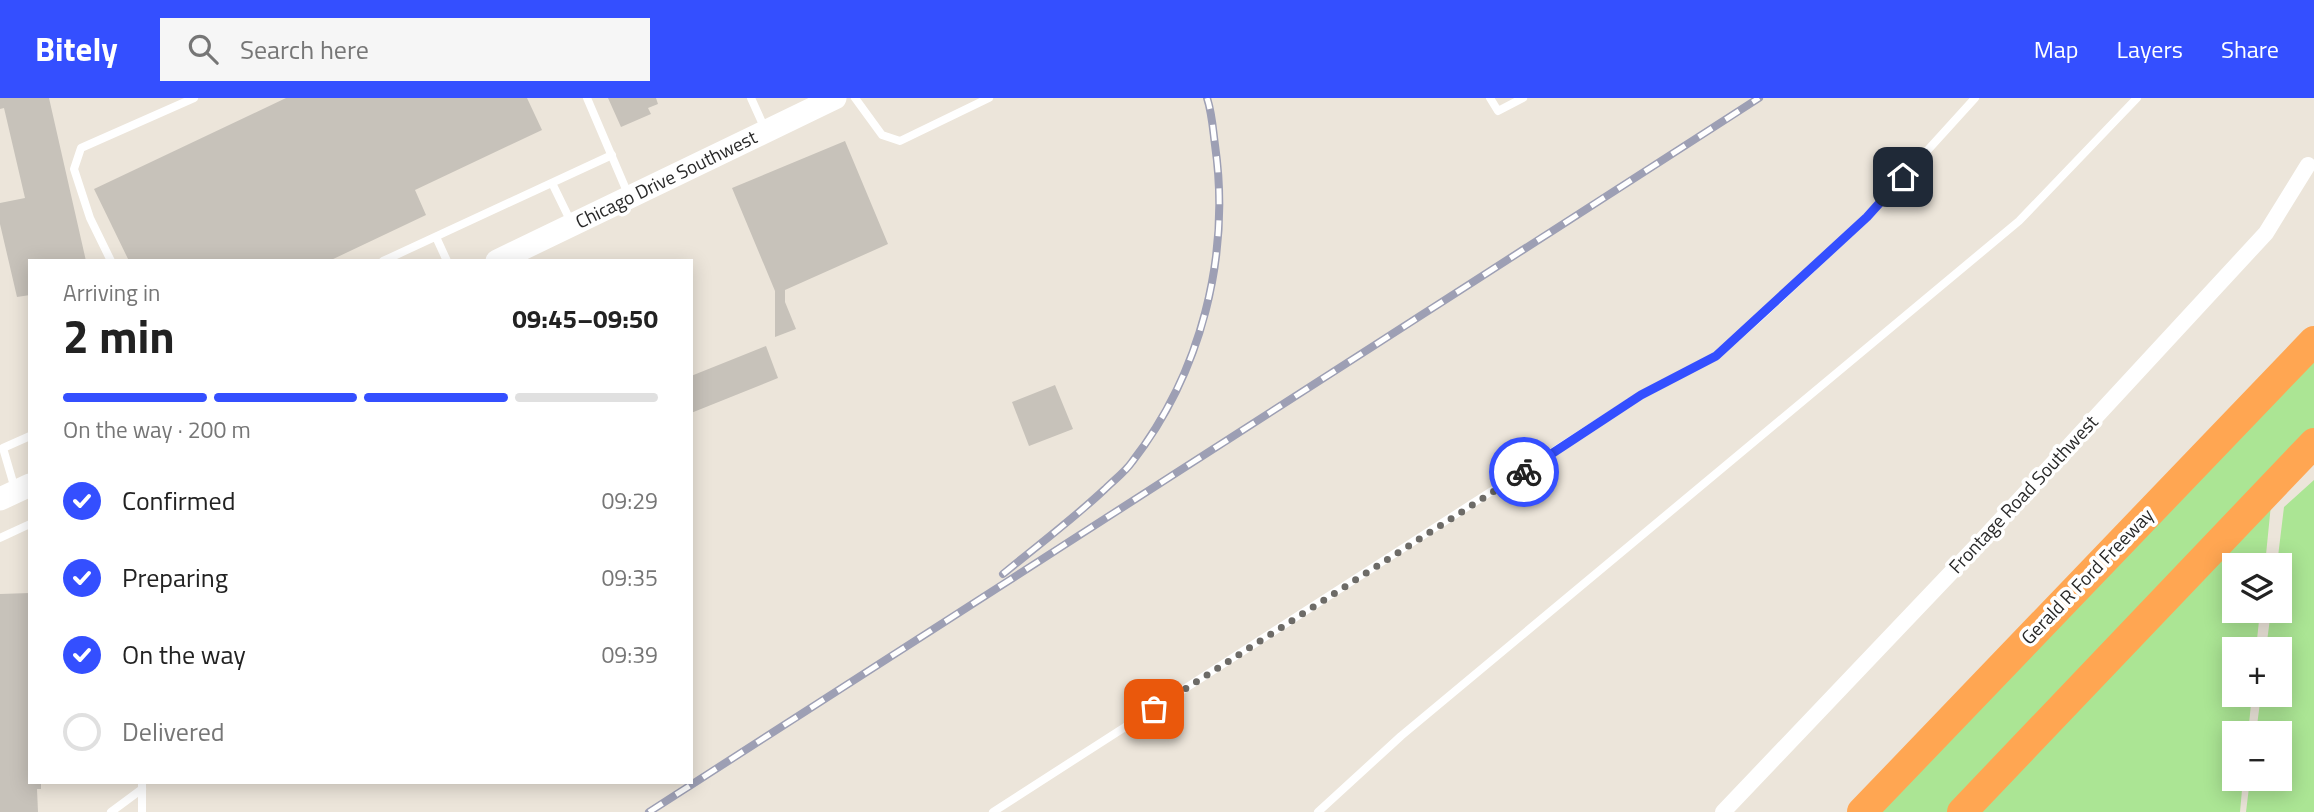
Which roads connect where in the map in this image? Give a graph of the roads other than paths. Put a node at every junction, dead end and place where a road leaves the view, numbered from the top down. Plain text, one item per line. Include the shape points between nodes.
1 (194, 98) edge
2 (587, 98) edge
3 (751, 98) edge
4 (835, 98) edge
5 (855, 98) edge
6 (989, 98) edge
7 (1490, 98) edge
8 (1523, 98) edge
9 (1975, 98) edge
10 (2137, 98) edge
11 (766, 131) junction
12 (612, 155) junction
13 (2308, 164) dead end
14 (552, 183) junction
15 (629, 197) junction
16 (572, 225) junction
17 (436, 237) junction
18 (110, 259) edge
19 (387, 259) edge
20 (446, 259) edge
21 (500, 259) edge
22 (2314, 341) edge
23 (0, 436) edge
24 (28, 437) edge
25 (2314, 443) edge
26 (2, 448) edge
27 (15, 492) edge
28 (28, 524) edge
29 (0, 538) edge
30 (142, 786) edge
31 (111, 812) edge
32 (142, 812) edge
33 (993, 812) edge
34 (1318, 812) edge
35 (1723, 812) edge
36 (1862, 812) edge
37 (1962, 812) edge

1 - 18 lane via 81,148 74,169
2 - 12 lane
3 - 11 lane
4 - 11 main road, Chicago Drive Southwest
5 - 6 lane via 882,135 900,141
7 - 8 lane via 1498,111
9 - 33 lane via 1867,217 1716,356 1641,395
10 - 34 lane via 2019,221 1401,736
11 - 15 main road, Chicago Drive Southwest
12 - 14 lane
12 - 15 lane
13 - 35 street, Frontage Road Southwest via 2266,233
14 - 16 lane
14 - 17 lane
15 - 16 main road, Chicago Drive Southwest
16 - 21 main road, Chicago Drive Southwest
17 - 19 lane
17 - 20 lane
22 - 36 highway, Gerald R Ford Freeway
23 - 26 lane
24 - 26 lane
25 - 37 highway
26 - 27 lane
28 - 29 lane
30 - 31 lane
30 - 32 lane

